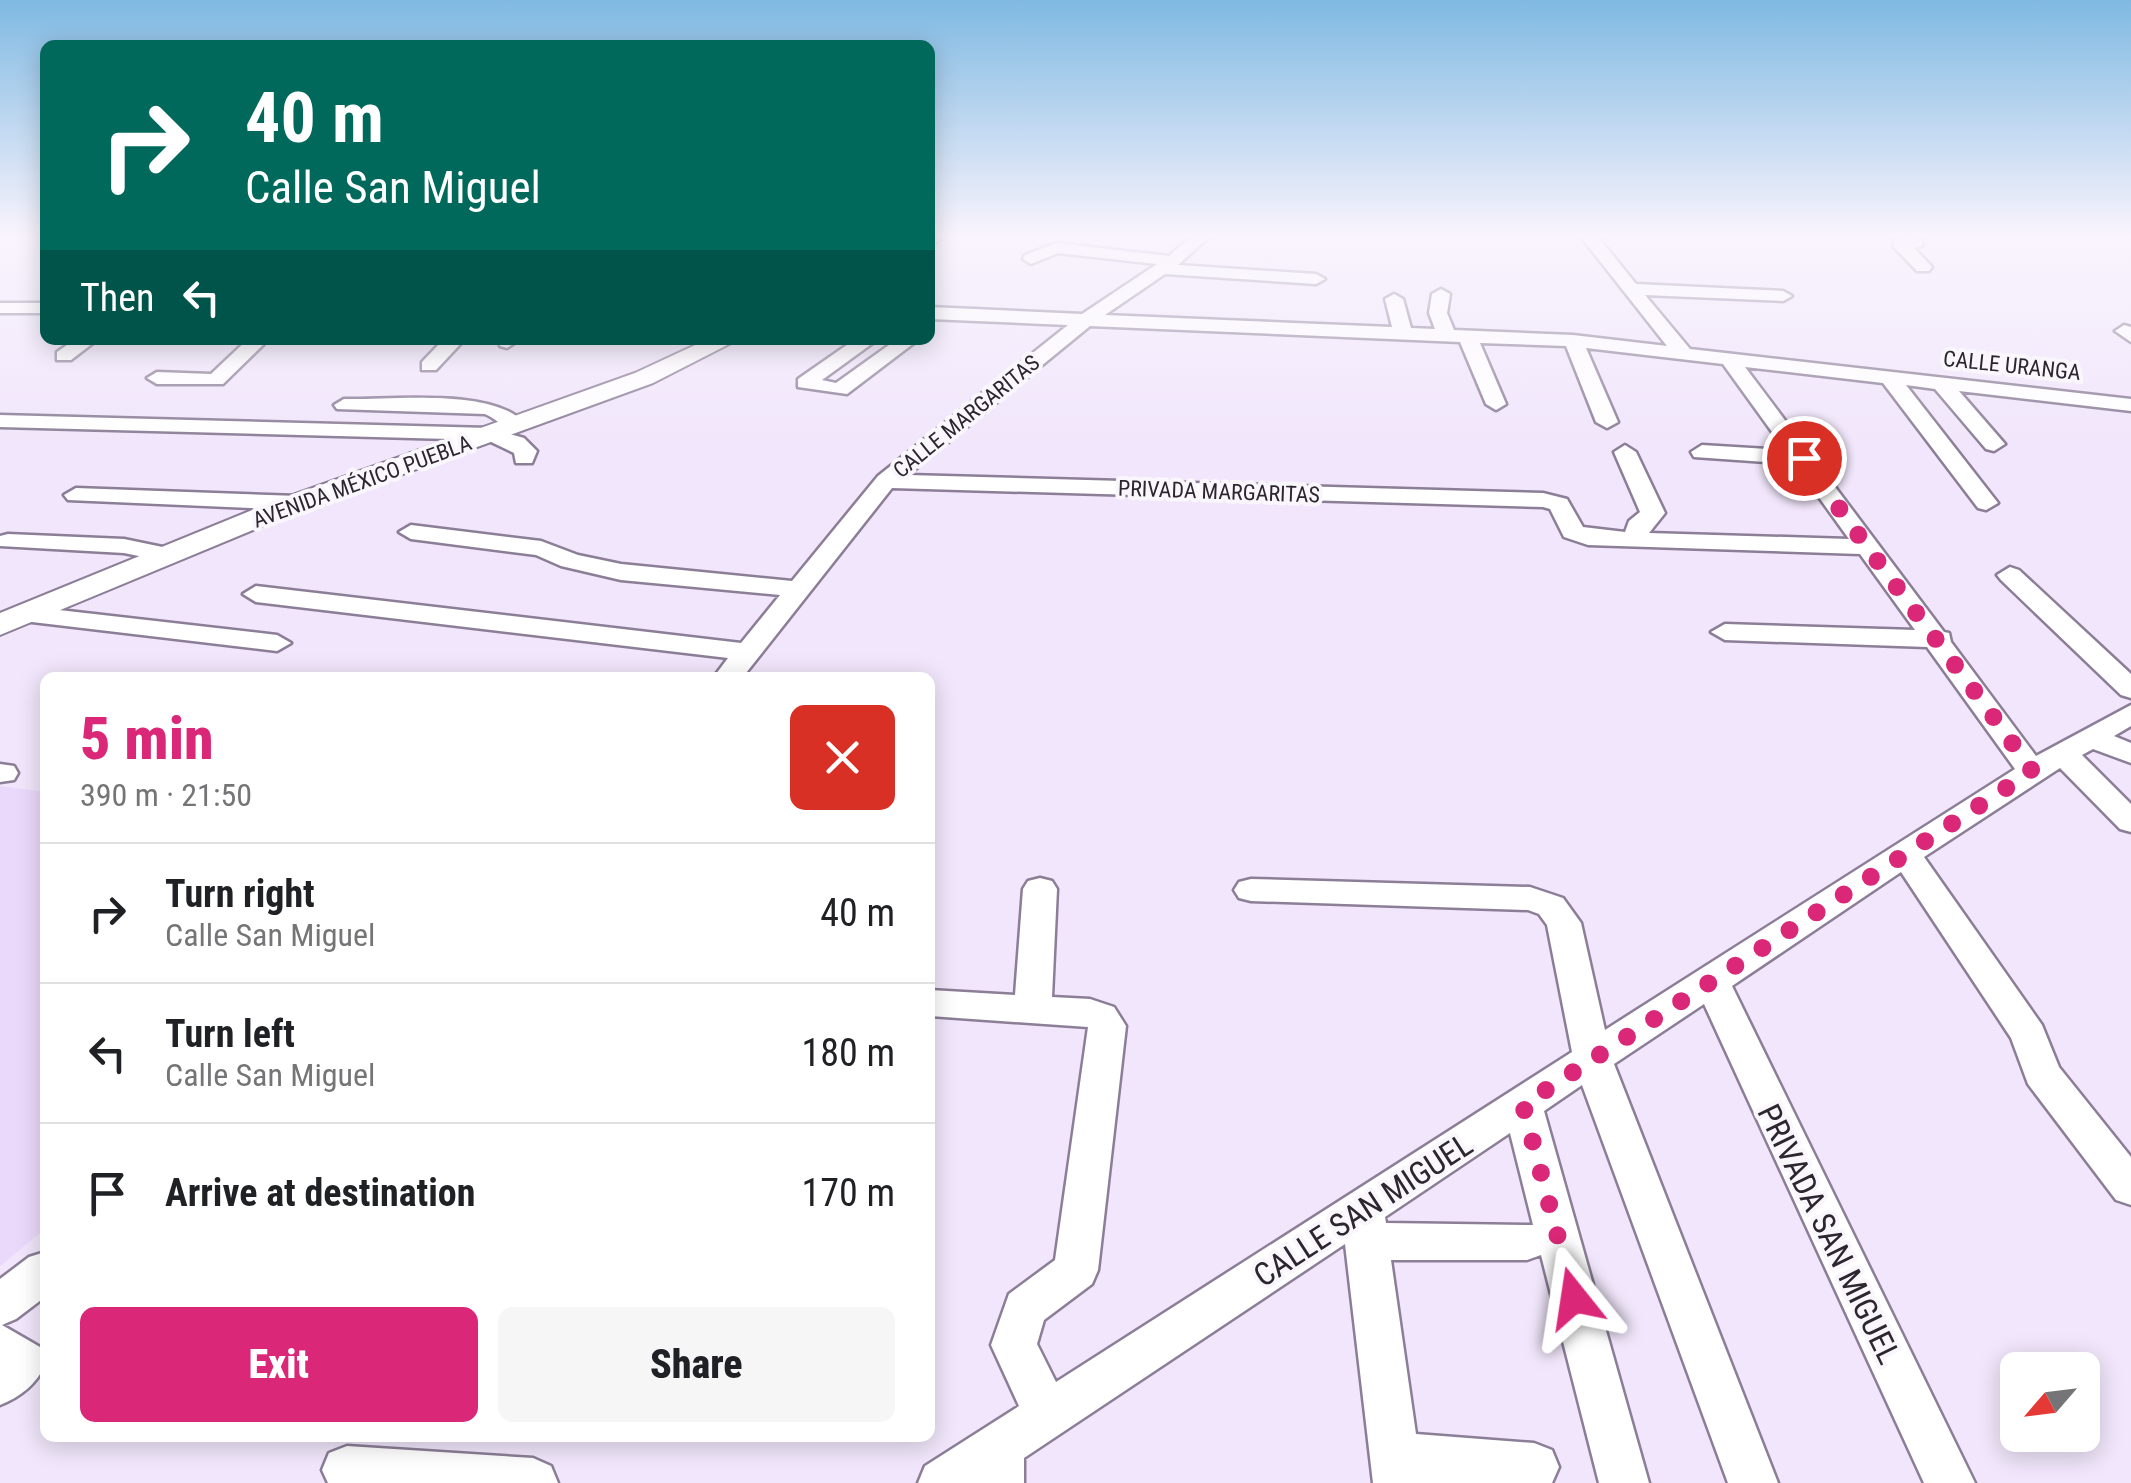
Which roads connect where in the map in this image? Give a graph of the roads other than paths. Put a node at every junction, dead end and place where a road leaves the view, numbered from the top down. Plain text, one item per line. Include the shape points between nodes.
1 (1106, 306) edge
2 (1396, 306) edge
3 (1439, 306) edge
4 (1645, 306) edge
5 (0, 308) edge
6 (40, 308) edge
7 (935, 313) edge
8 (1085, 320) junction
9 (1403, 334) junction
10 (1458, 336) junction
11 (1573, 341) junction
12 (80, 345) edge
13 (253, 345) edge
14 (449, 345) edge
15 (715, 345) edge
16 (860, 345) edge
17 (901, 345) edge
18 (64, 356) dead end
19 (1677, 359) junction
20 (1729, 359) junction
21 (429, 366) dead end
22 (1888, 376) junction
23 (157, 378) dead end
24 (1940, 383) junction
25 (1496, 404) dead end
26 (2131, 404) edge
27 (344, 406) dead end
28 (0, 421) edge
29 (1607, 422) dead end
30 (502, 430) junction
31 (1994, 444) dead end
32 (1625, 452) dead end
33 (1702, 452) dead end
34 (524, 458) dead end
35 (1804, 458) junction
36 (886, 481) junction
37 (76, 495) dead end
38 (298, 503) junction
39 (1986, 503) dead end
40 (411, 532) dead end
41 (1636, 539) junction
42 (8, 541) dead end
43 (1866, 548) junction
44 (168, 555) junction
45 (2010, 575) dead end
46 (798, 589) junction
47 (256, 594) dead end
48 (12, 620) edge
49 (1724, 632) dead end
50 (1939, 639) junction
51 (278, 643) dead end
52 (747, 652) junction
53 (732, 672) edge
54 (2131, 690) edge
55 (2131, 714) edge
56 (2066, 752) junction
57 (2131, 754) edge
58 (2131, 799) edge
59 (2131, 822) edge
60 (1906, 855) junction
61 (1040, 890) dead end
62 (1251, 890) dead end
63 (1712, 983) junction
64 (935, 1003) edge
65 (1033, 1010) junction
66 (1593, 1062) junction
67 (1523, 1105) junction
68 (2131, 1188) edge
69 (1365, 1227) junction
70 (1526, 1241) dead end
71 (40, 1275) edge
72 (0, 1304) edge
73 (0, 1345) edge
74 (0, 1383) edge
75 (1046, 1414) junction
76 (999, 1464) edge
77 (1534, 1467) dead end
78 (347, 1470) dead end
79 (1396, 1470) edge
80 (532, 1483) edge
81 (943, 1483) edge
82 (1624, 1483) edge
83 (1754, 1483) edge
84 (1950, 1483) edge

1 - 8 street, CALLE MARGARITAS
2 - 9 street
3 - 10 street
4 - 19 street
5 - 6 street
7 - 8 street, CALLE URANGA
8 - 9 street, CALLE URANGA
8 - 36 street, CALLE MARGARITAS
9 - 10 street, CALLE URANGA
10 - 11 street, CALLE URANGA
10 - 25 street
11 - 19 street, CALLE URANGA
11 - 29 street
12 - 18 street
13 - 23 street via 216,380
14 - 21 street
15 - 30 main road, AVENIDA MÉXICO PUEBLA
16 - 17 street via 804,383 840,390
19 - 20 street, CALLE URANGA
20 - 22 street, CALLE URANGA
20 - 35 street
22 - 24 street, CALLE URANGA
22 - 39 street
24 - 26 street, CALLE URANGA
24 - 31 street
27 - 30 street via 488,408 506,415
28 - 30 street
30 - 34 street via 526,452
30 - 38 main road, AVENIDA MÉXICO PUEBLA
32 - 41 street via 1652,512
33 - 35 street
35 - 43 street
36 - 41 street, PRIVADA MARGARITAS via 1552,501 1579,536
36 - 46 street, CALLE MARGARITAS
37 - 38 street
38 - 44 main road, AVENIDA MÉXICO PUEBLA
40 - 46 street via 541,548 621,572
41 - 43 street
42 - 44 street via 124,546
43 - 50 street
44 - 48 main road, AVENIDA MÉXICO PUEBLA
45 - 54 street
46 - 52 street, CALLE MARGARITAS
47 - 52 street
48 - 51 street
49 - 50 street
50 - 56 street
52 - 53 street, CALLE MARGARITAS
55 - 56 street, CALLE SAN MIGUEL
56 - 57 street
56 - 58 street
56 - 59 street
56 - 60 street, CALLE SAN MIGUEL
60 - 63 street, CALLE SAN MIGUEL
60 - 68 street via 2029,1034 2042,1073
61 - 65 street
62 - 66 street via 1530,899 1551,906 1564,923
63 - 66 street, CALLE SAN MIGUEL
63 - 84 street, PRIVADA SAN MIGUEL
64 - 65 street
65 - 75 street via 1090,1013 1107,1026 1076,1270 1025,1308 1014,1345
66 - 67 street, CALLE SAN MIGUEL
66 - 83 street
67 - 69 street, CALLE SAN MIGUEL
67 - 82 street
69 - 70 street
69 - 75 street, CALLE SAN MIGUEL
69 - 79 street
71 - 72 street
73 - 74 street via 23,1362
75 - 76 street, CALLE SAN MIGUEL
76 - 81 street, CALLE SAN MIGUEL
77 - 79 street
78 - 80 street

